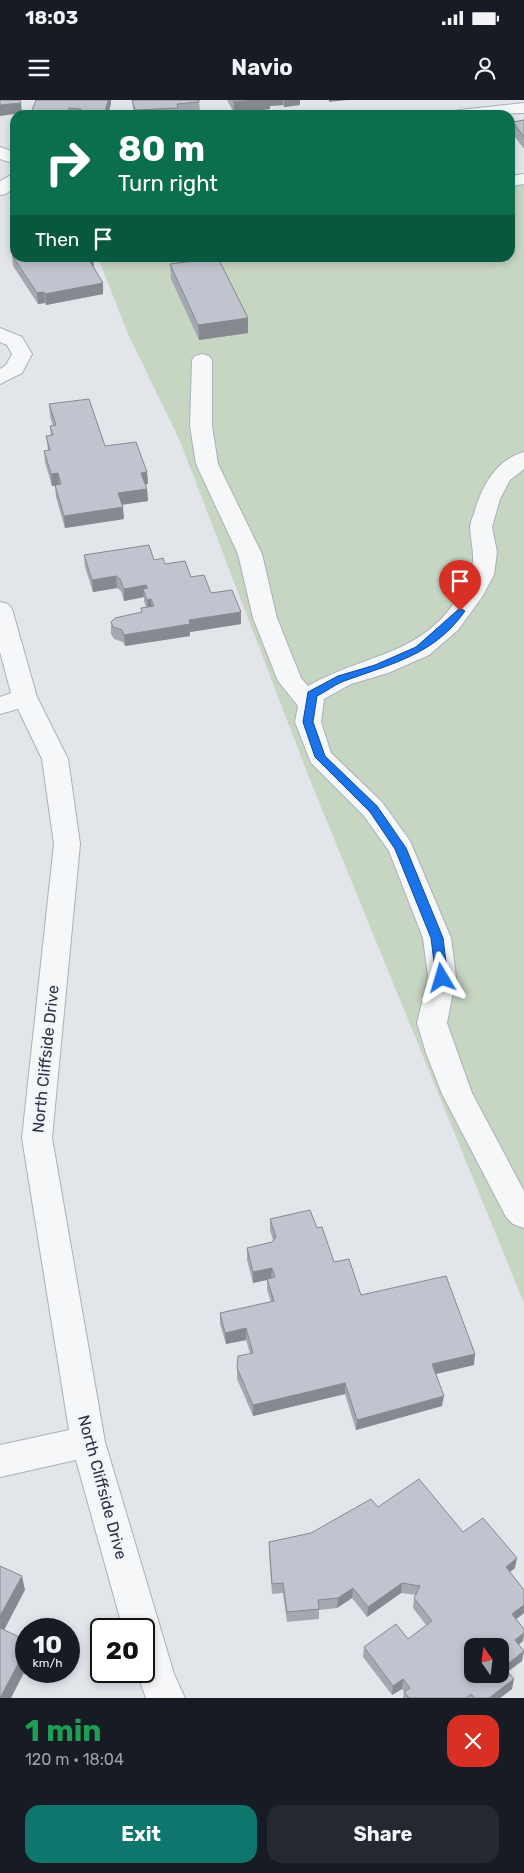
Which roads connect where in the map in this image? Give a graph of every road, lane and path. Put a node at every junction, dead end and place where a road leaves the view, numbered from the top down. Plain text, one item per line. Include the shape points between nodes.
1 (524, 108) edge
2 (506, 110) edge
3 (10, 182) edge
4 (0, 190) edge
5 (0, 334) edge
6 (202, 360) dead end
7 (0, 378) edge
8 (524, 458) edge
9 (0, 609) edge
10 (13, 701) edge
11 (310, 705) junction
12 (524, 1215) edge
13 (88, 1442) junction
14 (0, 1461) edge
15 (139, 1618) edge
16 (155, 1673) edge
17 (166, 1698) edge

1 - 2 street
3 - 4 street
5 - 7 street via 15,341 22,354 15,369
6 - 11 street via 201,426 207,464 250,554 265,618 290,681
8 - 11 street via 501,476 489,499 481,527 486,552 482,576 450,625 420,649 379,667 342,678 312,695
9 - 10 street, North Cliffside Drive
10 - 13 street, North Cliffside Drive via 55,759 68,844 37,1138
11 - 12 street via 308,722 320,757 373,809 400,848 408,867 437,938 442,978 432,1023 441,1053 457,1094 517,1208
13 - 14 street
13 - 15 street, North Cliffside Drive
16 - 17 street

